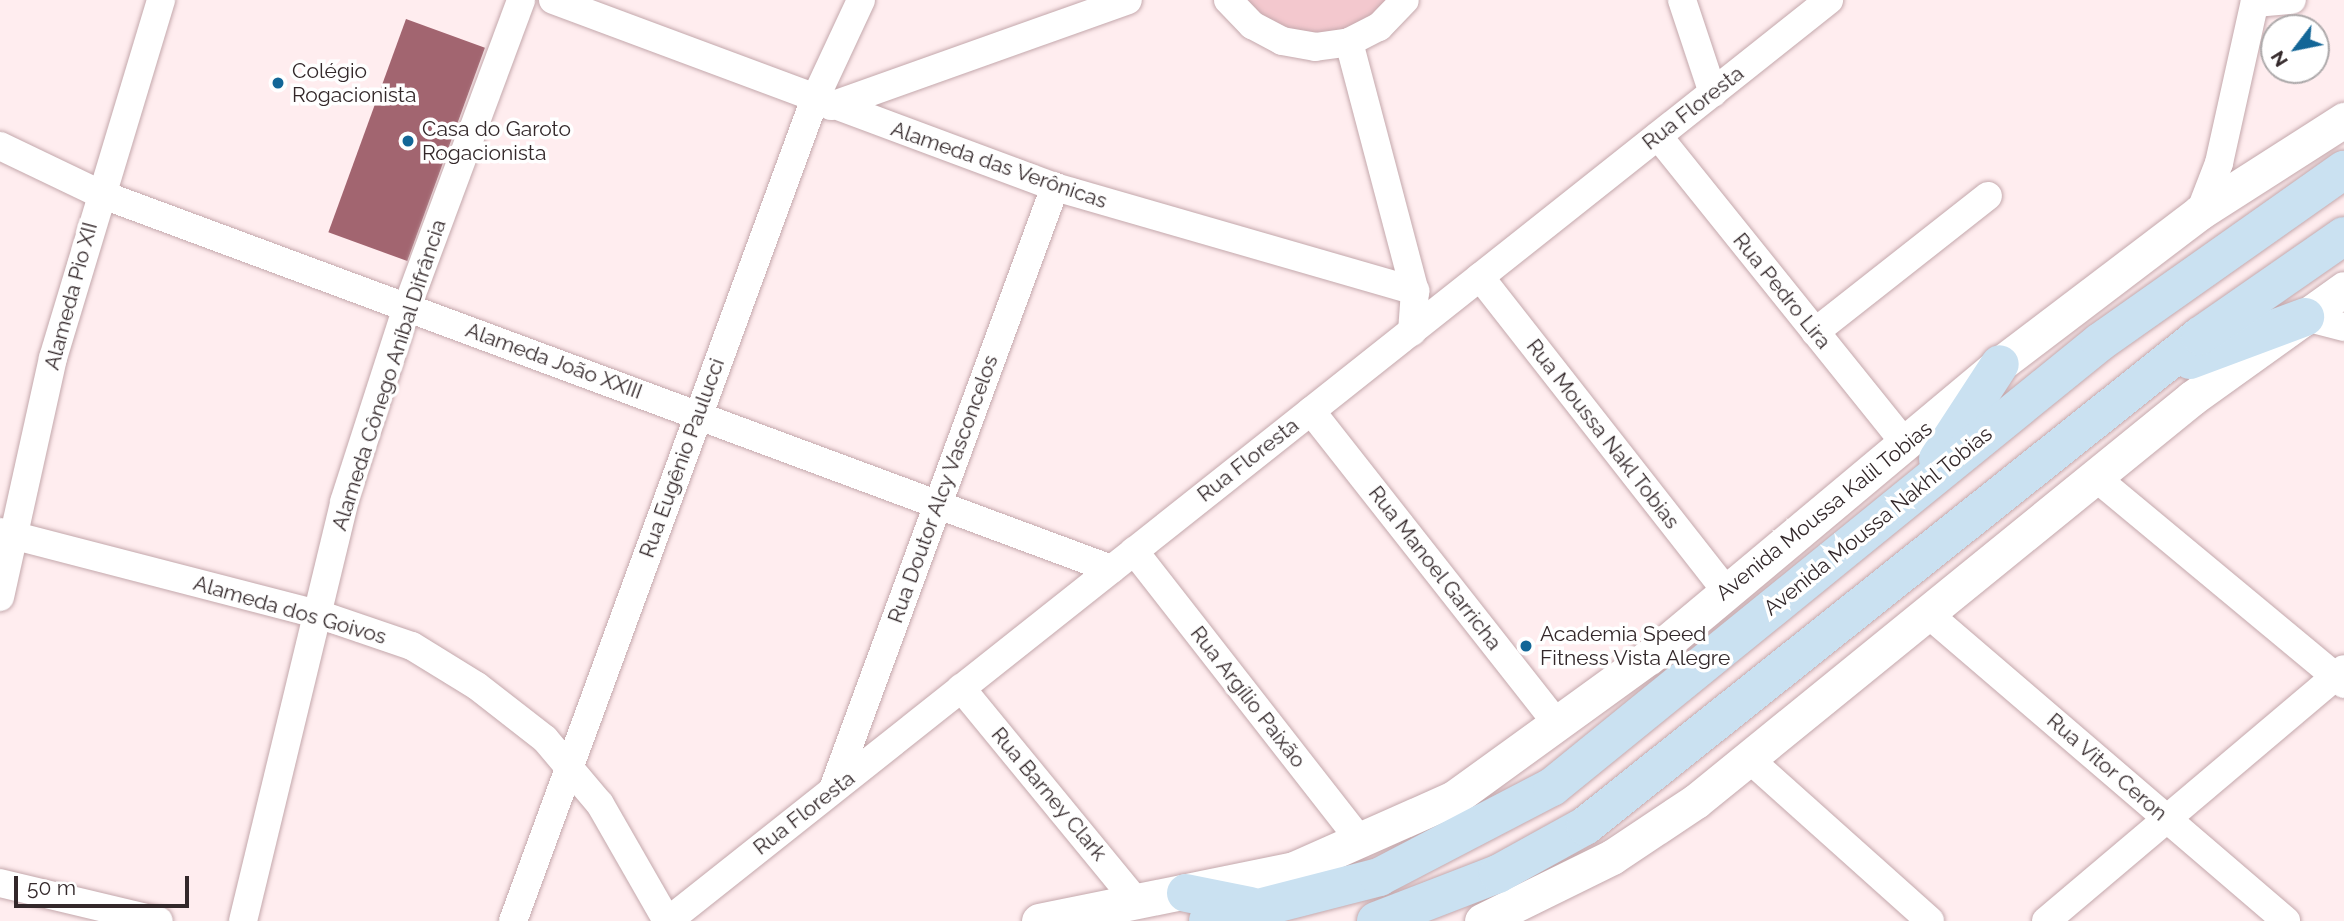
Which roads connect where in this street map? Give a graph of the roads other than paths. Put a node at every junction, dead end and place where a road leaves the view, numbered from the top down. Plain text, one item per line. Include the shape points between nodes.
1 (161, 0) edge
2 (521, 0) edge
3 (553, 0) edge
4 (861, 0) edge
5 (1128, 0) edge
6 (1228, 0) edge
7 (1405, 0) edge
8 (1682, 0) edge
9 (1829, 0) edge
10 (2292, 0) edge
11 (2255, 1) edge
12 (1349, 42) junction
13 (1713, 93) junction
14 (823, 104) junction
15 (2344, 120) edge
16 (1658, 136) junction
17 (0, 146) edge
18 (2344, 170) edge
19 (1055, 187) junction
20 (98, 193) junction
21 (1988, 196) dead end
22 (2200, 212) junction
23 (2344, 236) edge
24 (1480, 277) junction
25 (2344, 289) edge
26 (1415, 291) junction
27 (407, 307) junction
28 (2305, 317) junction
29 (2344, 327) edge
30 (1412, 332) junction
31 (1815, 332) junction
32 (2000, 364) junction
33 (2152, 374) junction
34 (1311, 411) junction
35 (697, 415) junction
36 (1906, 445) junction
37 (2095, 477) junction
38 (1919, 487) junction
39 (937, 504) junction
40 (7, 533) edge
41 (1134, 551) junction
42 (1111, 569) junction
43 (1797, 588) junction
44 (1726, 591) junction
45 (0, 597) edge
46 (1927, 613) junction
47 (318, 614) junction
48 (1736, 635) junction
49 (1831, 636) junction
50 (2342, 677) edge
51 (1767, 685) junction
52 (961, 688) junction
53 (1559, 726) junction
54 (1748, 758) junction
55 (569, 768) junction
56 (832, 790) junction
57 (2165, 816) junction
58 (1362, 843) junction
59 (0, 883) edge
60 (1136, 901) junction
61 (1197, 907) edge
62 (159, 921) edge
63 (243, 921) edge
64 (513, 921) edge
65 (668, 921) edge
66 (1039, 921) edge
67 (1376, 921) edge
68 (1482, 921) edge
69 (1930, 921) edge
70 (2046, 921) edge
71 (2286, 921) edge

1 - 20 street, Alameda Pio XII
2 - 27 street, Alameda Cônego Aníbal Difrância
3 - 14 street, Alameda das Verônicas
4 - 14 street, Rua Eugênio Paulucci
5 - 14 street
6 - 12 street via 1252,25 1282,41 1315,47
7 - 12 street via 1378,27
8 - 13 street
9 - 13 street, Rua Floresta
10 - 11 street
11 - 22 street via 2219,163
12 - 26 street
13 - 16 street, Rua Floresta
14 - 19 street, Alameda das Verônicas
14 - 35 street, Rua Eugênio Paulucci
15 - 22 street, Avenida Moussa Kalil Tobias
16 - 24 street, Rua Floresta
16 - 31 street, Rua Pedro Lira
17 - 20 street, Alameda João XXIII
18 - 38 main road, Avenida Moussa Nakhl Tobias via 2100,342
19 - 26 street, Alameda das Verônicas
19 - 39 street, Rua Doutor Alcy Vasconcelos
20 - 27 street, Alameda João XXIII
20 - 40 street, Alameda Pio XII
21 - 31 street
22 - 32 street, Avenida Moussa Kalil Tobias
23 - 33 main road
24 - 30 street, Rua Floresta
24 - 44 street, Rua Moussa Nakl Tobias
25 - 28 street
26 - 30 street
27 - 35 street, Alameda João XXIII
27 - 47 street, Alameda Cônego Aníbal Difrância via 344,502
28 - 29 street
28 - 33 main road
28 - 37 street
30 - 34 street, Rua Floresta
31 - 36 street, Rua Pedro Lira
32 - 36 street, Avenida Moussa Kalil Tobias
32 - 38 main road
33 - 49 main road
34 - 41 street, Rua Floresta
34 - 53 street, Rua Manoel Garricha
35 - 39 street, Alameda João XXIII
35 - 55 street, Rua Eugênio Paulucci
36 - 44 street, Avenida Moussa Kalil Tobias
37 - 46 street
37 - 50 street
38 - 43 main road, Avenida Moussa Nakhl Tobias
39 - 42 street, Alameda João XXIII
39 - 56 street, Rua Doutor Alcy Vasconcelos
40 - 45 street, Alameda Pio XII
40 - 47 street, Alameda dos Goivos
41 - 42 street, Rua Floresta
41 - 58 street, Rua Argílio Paixão
42 - 52 street, Rua Floresta
43 - 48 main road, Avenida Moussa Nakhl Tobias
43 - 49 main road via 1796,619 1814,635
44 - 53 street, Avenida Moussa Kalil Tobias
46 - 54 street
46 - 57 street, Rua Vitor Ceron
47 - 55 street, Alameda dos Goivos via 412,646 466,679 545,739
47 - 63 street, Alameda Cônego Aníbal Difrância
48 - 51 main road via 1760,648
48 - 61 main road, Avenida Moussa Nakhl Tobias via 1552,787 1379,877 1269,910
49 - 51 main road
50 - 57 street
51 - 67 main road via 1585,826 1498,874
52 - 56 street, Rua Floresta
52 - 60 street, Rua Barney Clark
53 - 58 street, Avenida Moussa Kalil Tobias via 1454,799
54 - 68 street via 1612,857
54 - 69 street
55 - 64 street, Rua Eugênio Paulucci
55 - 65 street, Alameda dos Goivos via 600,804
56 - 65 street, Rua Floresta
57 - 70 street
57 - 71 street, Rua Vitor Ceron
58 - 61 street, Avenida Moussa Kalil Tobias
59 - 62 street
60 - 61 street, Avenida Moussa Kalil Tobias
60 - 66 street, Avenida Moussa Kalil Tobias

